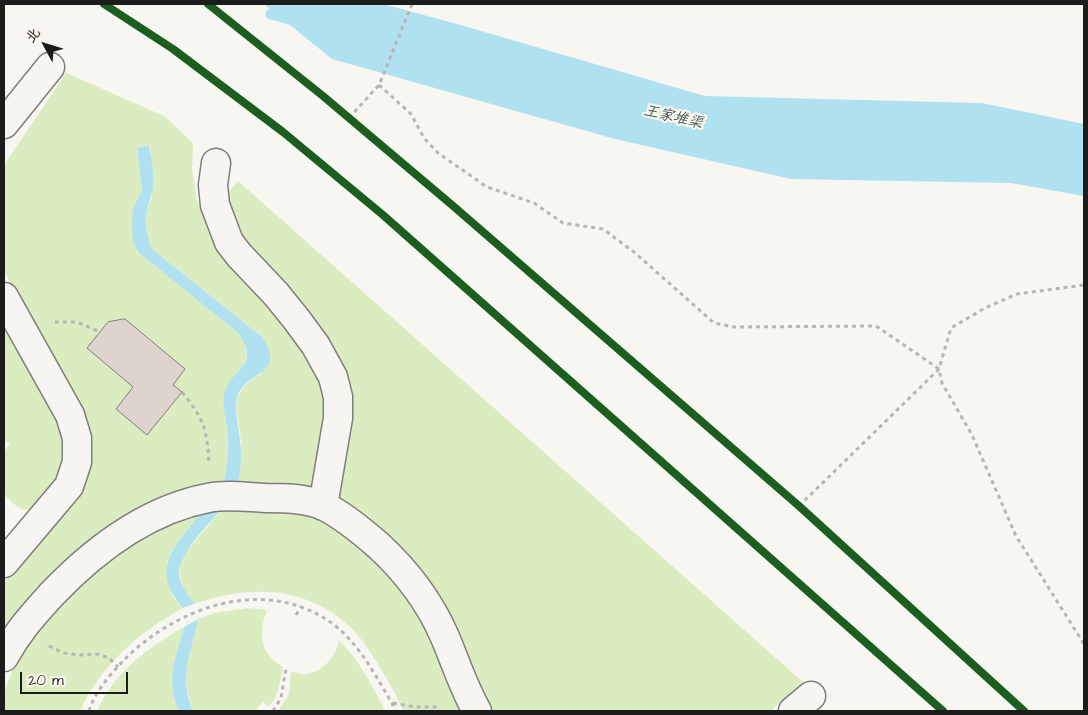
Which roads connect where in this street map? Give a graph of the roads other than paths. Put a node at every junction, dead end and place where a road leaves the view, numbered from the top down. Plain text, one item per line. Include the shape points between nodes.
1 (50, 67) dead end
2 (4, 124) edge
3 (216, 163) dead end
4 (4, 297) edge
5 (323, 506) junction
6 (4, 563) edge
7 (4, 657) edge
8 (472, 704) edge

1 - 2 lane
3 - 5 lane via 214,205 229,242 297,320 333,377 338,397 338,418
4 - 6 lane via 70,415 77,438 77,462 68,486
5 - 7 lane via 298,499 210,497 158,514 118,537 75,570 24,624
5 - 8 lane via 346,519 380,547 420,592 443,634

